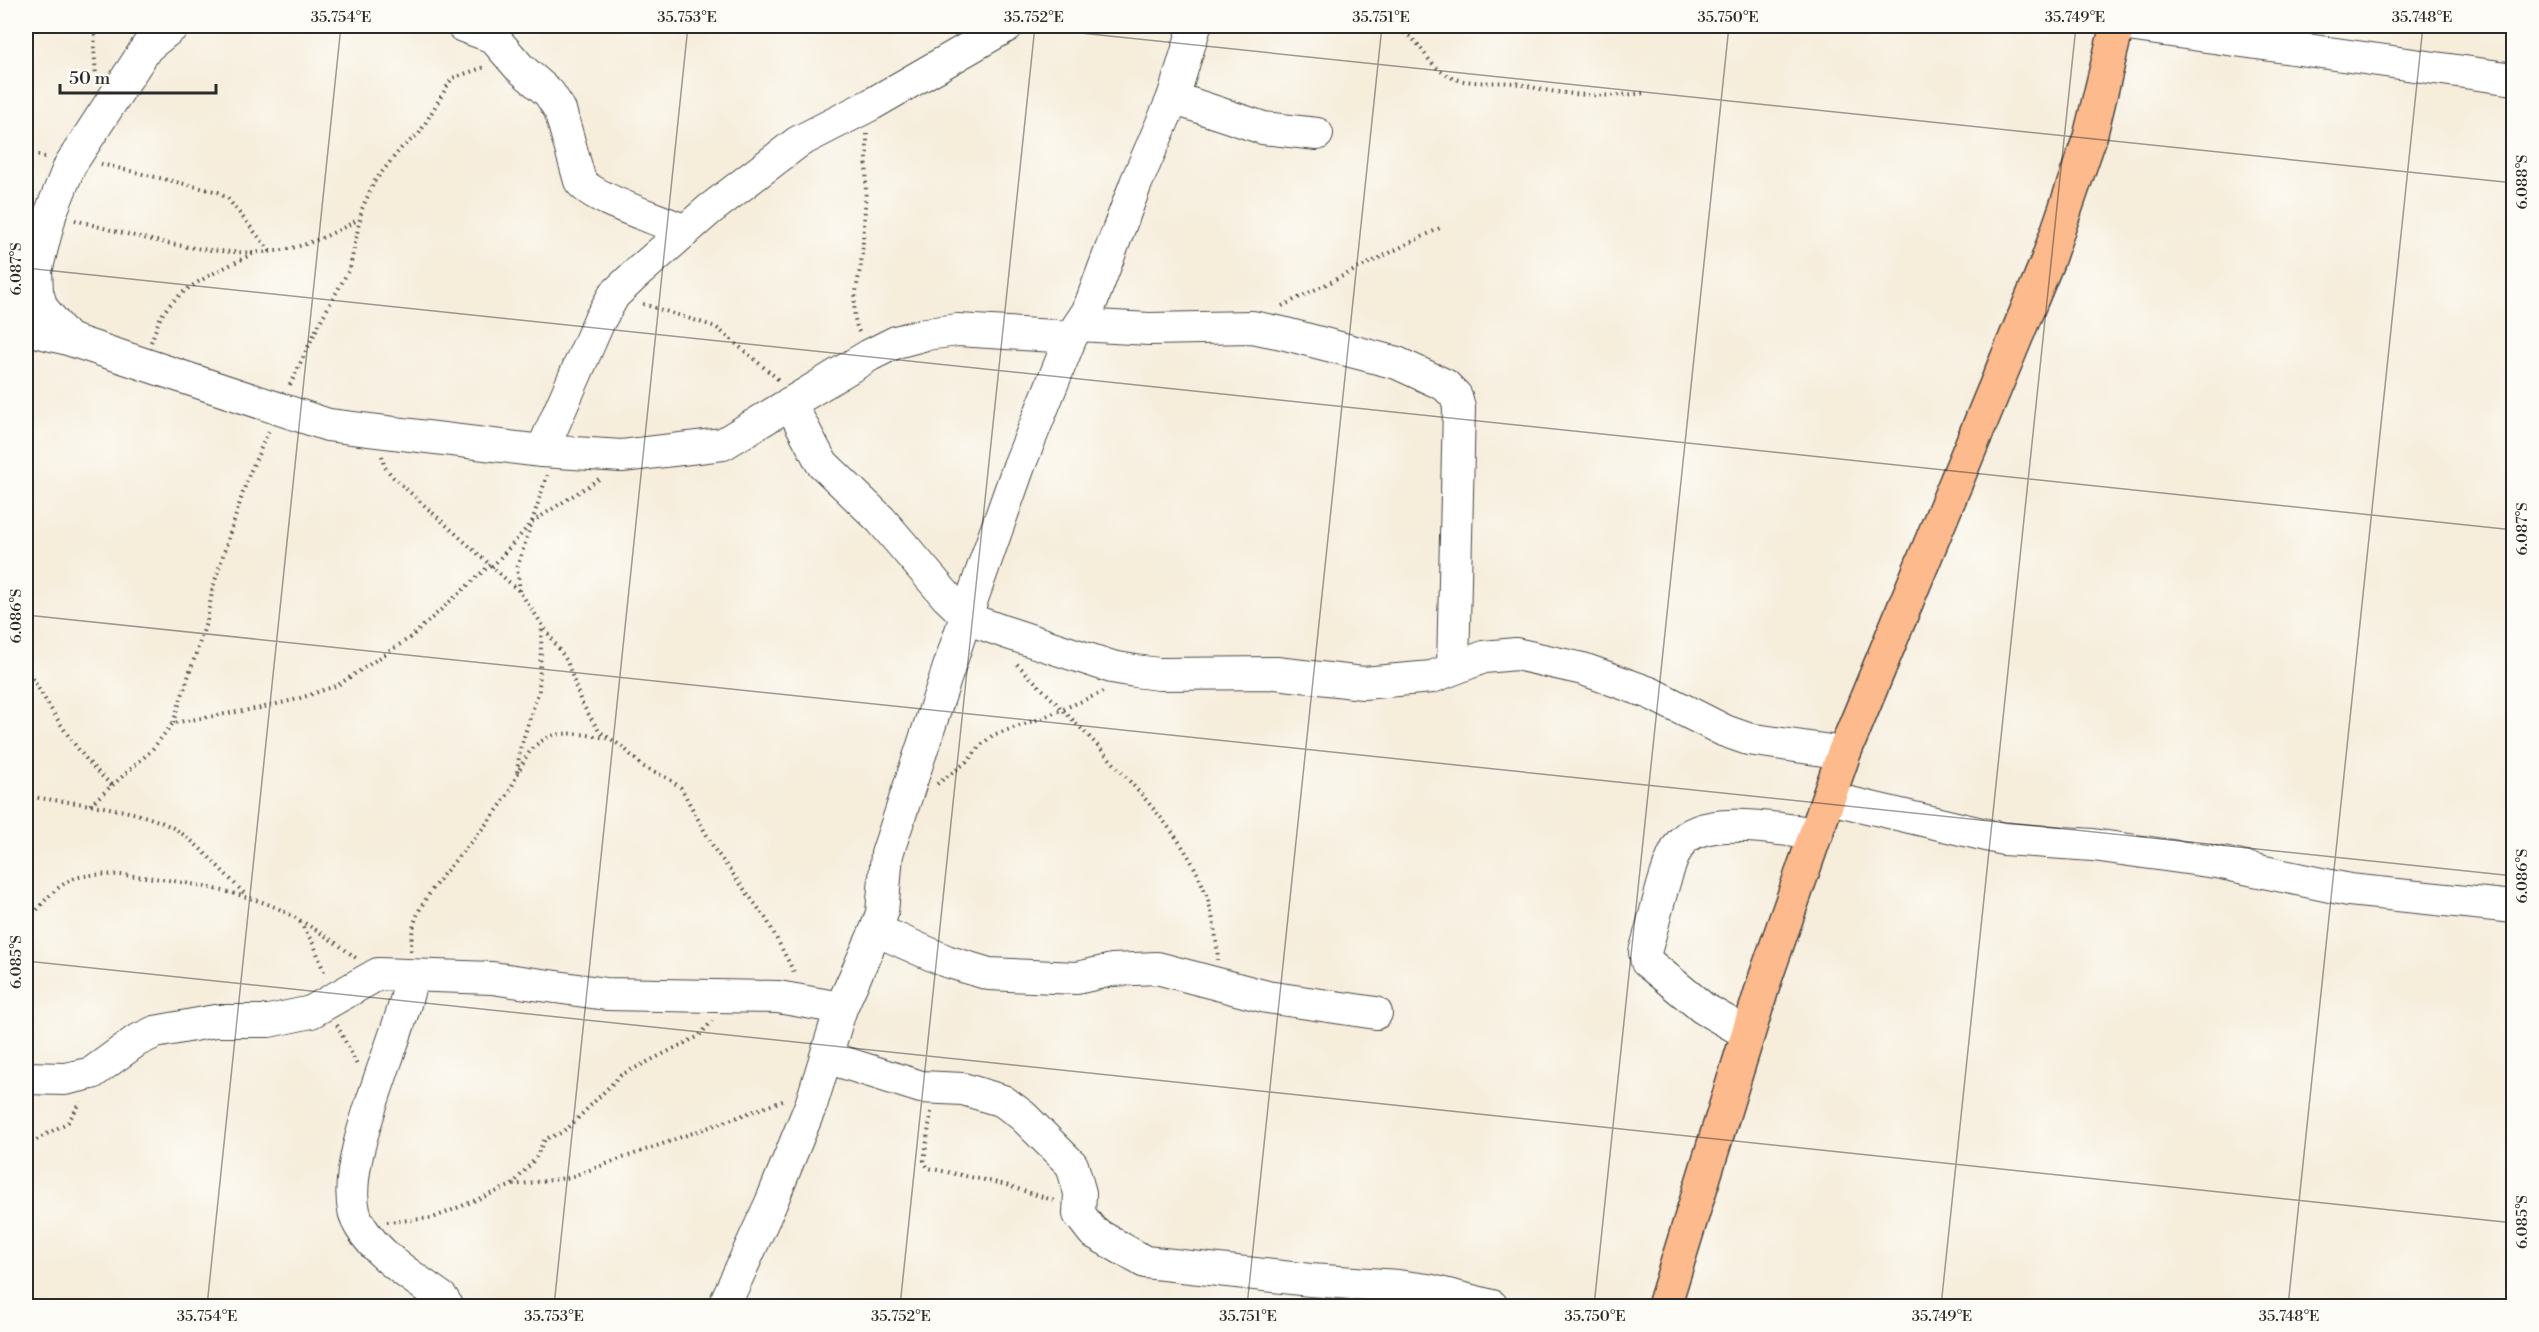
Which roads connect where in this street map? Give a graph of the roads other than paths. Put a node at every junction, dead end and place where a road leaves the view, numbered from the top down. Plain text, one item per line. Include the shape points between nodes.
1 (173, 26) edge
2 (463, 26) edge
3 (1007, 26) edge
4 (1195, 26) edge
5 (2117, 26) edge
6 (2135, 26) edge
7 (2514, 79) edge
8 (1173, 98) junction
9 (1317, 134) dead end
10 (685, 231) junction
11 (31, 297) edge
12 (26, 329) edge
13 (1075, 331) junction
14 (68, 339) junction
15 (793, 401) junction
16 (548, 452) junction
17 (966, 616) junction
18 (1453, 667) junction
19 (1844, 753) junction
20 (1829, 798) junction
21 (1817, 834) junction
22 (2514, 907) edge
23 (876, 930) junction
24 (411, 976) junction
25 (841, 1008) junction
26 (1376, 1013) dead end
27 (1748, 1034) junction
28 (826, 1057) junction
29 (26, 1078) edge
30 (447, 1306) edge
31 (724, 1306) edge
32 (1492, 1306) edge
33 (1664, 1306) edge

1 - 11 street via 147,47 75,156 51,212
2 - 10 street via 493,37 549,93 560,110 580,181 586,189
3 - 10 street via 798,142
4 - 8 street
5 - 19 highway via 2090,137 2047,262
6 - 7 street
8 - 9 street via 1263,128
8 - 13 street via 1088,311
10 - 16 street via 614,295 599,321
11 - 14 street
12 - 14 street
13 - 15 street via 958,330 906,340 870,355
13 - 17 street via 1019,466
13 - 18 street via 1252,327 1397,363 1445,385 1456,396 1460,424
14 - 16 street via 328,425
15 - 16 street via 723,444 622,456
15 - 17 street via 821,462 881,520
17 - 18 street via 1101,663 1151,673 1276,674 1388,683 1432,677
17 - 23 street via 887,854 882,913
18 - 19 street via 1484,657 1516,654 1583,669 1650,693 1748,739
19 - 20 highway
20 - 21 highway
20 - 22 street via 2003,839 2093,845 2223,863 2349,890
21 - 27 highway
21 - 27 street via 1738,825 1695,832 1681,842 1673,859 1645,952 1647,962 1703,1008
23 - 25 street
23 - 26 street via 946,961 990,974 1077,978 1140,967 1172,971 1267,997
24 - 25 street via 492,978 606,994 735,995
24 - 29 street via 378,974 327,1005 293,1017 216,1021 155,1032 92,1073 65,1079
24 - 30 street via 406,1003 373,1096 352,1191 353,1211 359,1226 392,1261 442,1298
25 - 28 street
27 - 33 highway
28 - 31 street via 771,1203
28 - 32 street via 931,1089 963,1089 1003,1101 1072,1165 1080,1193 1079,1214 1094,1232 1145,1262 1398,1286

